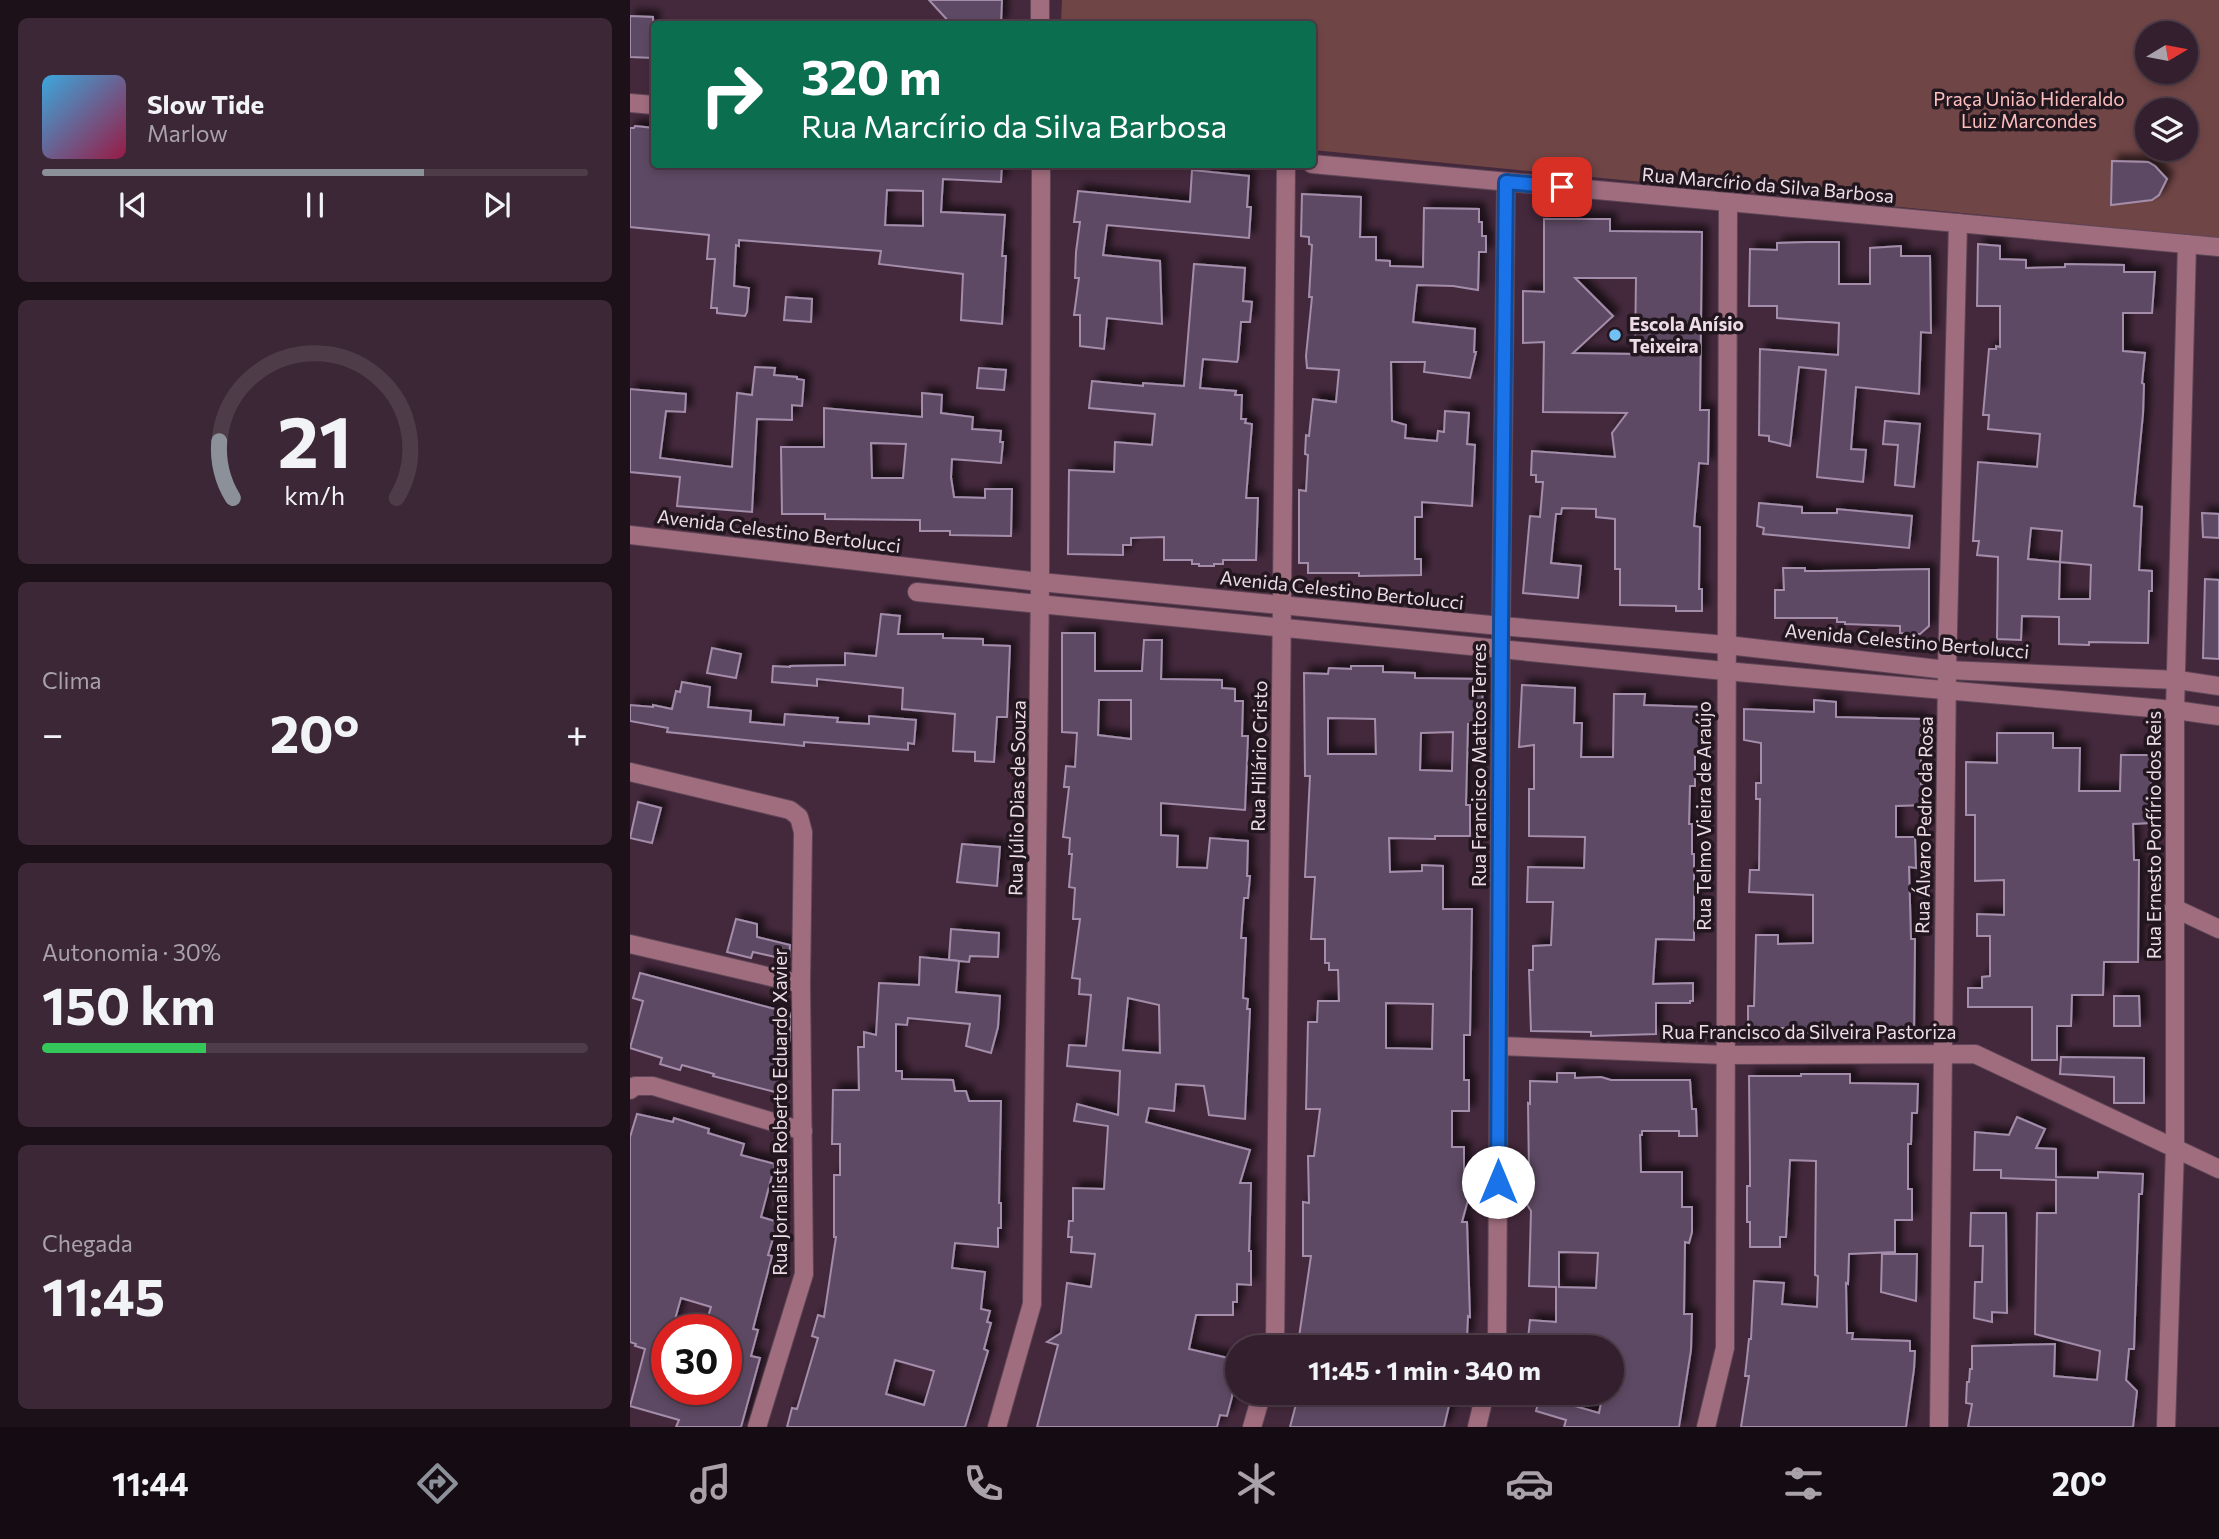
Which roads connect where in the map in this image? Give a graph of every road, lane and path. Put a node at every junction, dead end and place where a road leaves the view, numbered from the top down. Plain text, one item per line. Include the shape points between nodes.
1 (1040, 0) edge
2 (1041, 21) edge
3 (630, 103) edge
4 (651, 105) edge
5 (1316, 164) edge
6 (1041, 168) edge
7 (1286, 168) edge
8 (1506, 182) junction
9 (1728, 202) junction
10 (1958, 223) junction
11 (2187, 244) junction
12 (2219, 247) edge
13 (630, 535) edge
14 (1040, 582) junction
15 (917, 592) dead end
16 (1040, 605) junction
17 (1282, 605) junction
18 (1501, 626) junction
19 (1281, 627) junction
20 (1727, 645) junction
21 (1501, 648) junction
22 (1947, 670) junction
23 (1726, 671) junction
24 (2178, 680) junction
25 (2219, 686) edge
26 (1947, 692) junction
27 (2175, 710) junction
28 (2219, 716) edge
29 (630, 772) edge
30 (2174, 908) junction
31 (2219, 929) edge
32 (630, 944) edge
33 (801, 984) junction
34 (1499, 1046) junction
35 (1943, 1053) junction
36 (1725, 1055) junction
37 (630, 1090) edge
38 (803, 1131) junction
39 (2175, 1147) junction
40 (2219, 1169) edge
41 (1275, 1335) edge
42 (1497, 1335) edge
43 (1258, 1405) edge
44 (1482, 1405) edge
45 (757, 1427) edge
46 (997, 1427) edge
47 (1252, 1427) edge
48 (1477, 1427) edge
49 (1706, 1427) edge
50 (1939, 1427) edge
51 (2166, 1427) edge

1 - 2 street
3 - 4 street
5 - 8 street, Rua Marcírio da Silva Barbosa
6 - 14 street, Rua Júlio Dias de Souza
7 - 17 street, Rua Hilário Cristo
8 - 9 street, Rua Marcírio da Silva Barbosa
8 - 18 street, Rua Francisco Mattos Terres
9 - 10 street, Rua Marcírio da Silva Barbosa
9 - 20 street, Rua Telmo Vieira de Araújo
10 - 11 street, Rua Marcírio da Silva Barbosa
10 - 22 street, Rua Álvaro Pedro da Rosa
11 - 12 street, Rua Marcírio da Silva Barbosa
11 - 24 street, Rua Ernesto Porfírio dos Reis
13 - 14 street, Avenida Celestino Bertolucci
14 - 16 street, Rua Júlio Dias de Souza
14 - 17 street, Avenida Celestino Bertolucci
15 - 16 street
16 - 19 street
16 - 46 street, Rua Júlio Dias de Souza via 1032,1304
17 - 18 street, Avenida Celestino Bertolucci
17 - 19 street, Rua Hilário Cristo
18 - 20 street, Avenida Celestino Bertolucci
18 - 21 street, Rua Francisco Mattos Terres
19 - 21 street
19 - 41 street, Rua Hilário Cristo
20 - 22 street, Avenida Celestino Bertolucci
20 - 23 street, Rua Telmo Vieira de Araújo
21 - 23 street
21 - 34 street, Rua Francisco Mattos Terres
22 - 24 street, Avenida Celestino Bertolucci
22 - 26 street, Rua Álvaro Pedro da Rosa
23 - 26 street
23 - 36 street, Rua Telmo Vieira de Araújo
24 - 25 street, Avenida Celestino Bertolucci
24 - 27 street, Rua Ernesto Porfírio dos Reis
26 - 27 street
26 - 35 street, Rua Álvaro Pedro da Rosa
27 - 28 street
27 - 30 street, Rua Ernesto Porfírio dos Reis
29 - 33 street, Rua Jornalista Roberto Eduardo Xavier via 790,810 799,817 803,832
30 - 31 street
30 - 39 street, Rua Ernesto Porfírio dos Reis
32 - 33 street
33 - 38 street, Rua Jornalista Roberto Eduardo Xavier
34 - 36 street, Rua Francisco da Silveira Pastoriza
34 - 42 street, Rua Francisco Mattos Terres
35 - 36 street, Rua Francisco da Silveira Pastoriza
35 - 39 street, Rua Francisco da Silveira Pastoriza via 1975,1054
35 - 50 street, Rua Álvaro Pedro da Rosa
36 - 49 street, Rua Telmo Vieira de Araújo via 1725,1349
37 - 38 street via 653,1086
38 - 45 street, Rua Jornalista Roberto Eduardo Xavier via 804,1274
39 - 40 street, Rua Francisco da Silveira Pastoriza
39 - 51 street, Rua Ernesto Porfírio dos Reis
43 - 47 street
44 - 48 street

